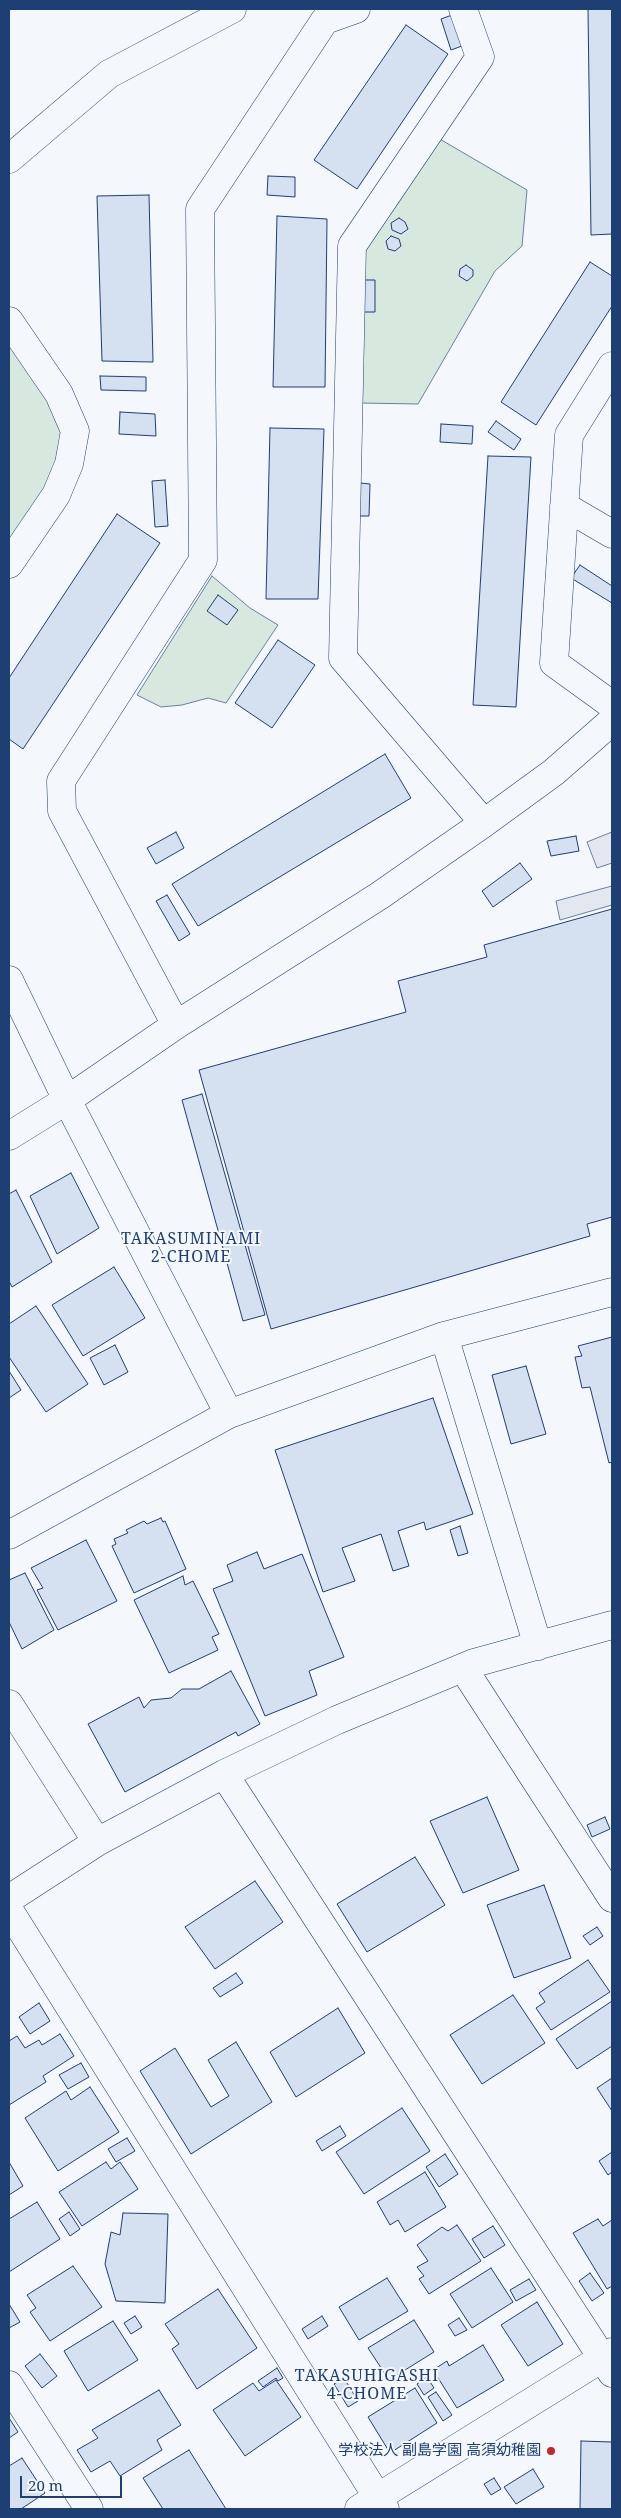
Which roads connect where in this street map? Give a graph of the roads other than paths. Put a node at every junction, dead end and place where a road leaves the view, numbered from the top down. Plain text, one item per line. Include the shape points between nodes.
1 (232, 9) edge
2 (356, 9) edge
3 (463, 9) edge
4 (9, 159) edge
5 (9, 321) edge
6 (612, 366) edge
7 (564, 506) junction
8 (612, 534) edge
9 (9, 564) edge
10 (612, 705) edge
11 (612, 721) edge
12 (484, 823) junction
13 (9, 980) edge
14 (176, 1025) junction
15 (67, 1100) junction
16 (9, 1136) edge
17 (612, 1292) edge
18 (444, 1336) junction
19 (229, 1414) junction
20 (9, 1536) edge
21 (612, 1625) edge
22 (538, 1646) junction
23 (463, 1668) junction
24 (9, 1704) edge
25 (224, 1774) junction
26 (97, 1842) junction
27 (612, 1898) edge
28 (9, 1899) edge
29 (9, 1910) edge
30 (609, 2361) edge
31 (9, 2385) edge
32 (374, 2505) edge
33 (89, 2509) edge

1 - 4 street via 109,74
2 - 14 street via 325,20 200,209 203,560 61,781 62,811
3 - 12 street via 480,57 352,246 343,658
5 - 9 street via 59,394 75,431 69,464 56,495
6 - 7 street via 569,434
7 - 8 street
7 - 10 street via 554,663
11 - 12 street via 554,772
12 - 14 street via 379,896
13 - 15 street
14 - 15 street
15 - 16 street
15 - 19 street
17 - 18 street
18 - 19 street
18 - 22 street
19 - 20 street
21 - 22 street
22 - 23 street
23 - 25 street via 337,1720
23 - 27 street
24 - 26 street
25 - 26 street
25 - 30 street
26 - 28 street
29 - 32 street
30 - 32 street via 439,2462
31 - 33 street

